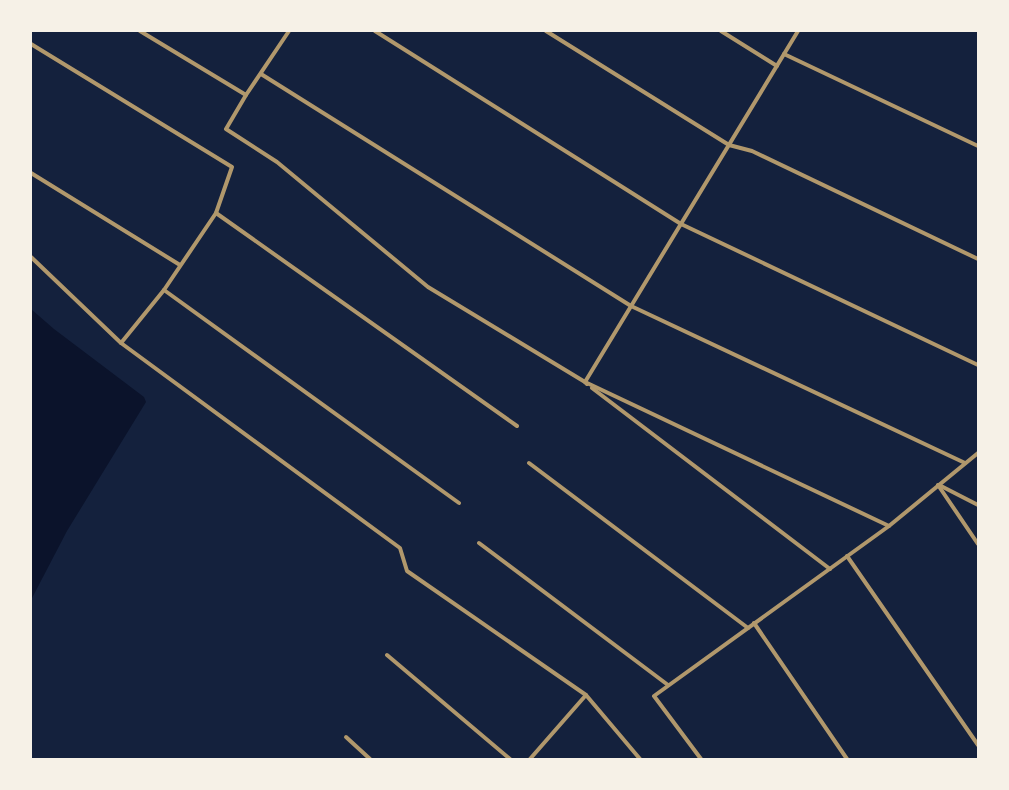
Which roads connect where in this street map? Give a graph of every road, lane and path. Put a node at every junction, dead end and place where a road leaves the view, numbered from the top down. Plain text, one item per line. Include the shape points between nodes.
1 (140, 31) edge
2 (289, 31) edge
3 (375, 31) edge
4 (546, 31) edge
5 (721, 31) edge
6 (798, 31) edge
7 (31, 44) edge
8 (784, 54) junction
9 (777, 66) junction
10 (261, 74) junction
11 (246, 95) junction
12 (729, 145) junction
13 (978, 146) edge
14 (31, 173) edge
15 (216, 213) junction
16 (681, 224) junction
17 (31, 257) edge
18 (978, 259) edge
19 (180, 265) junction
20 (164, 290) junction
21 (631, 306) junction
22 (121, 343) junction
23 (978, 365) edge
24 (585, 382) junction
25 (517, 426) dead end
26 (978, 453) edge
27 (529, 463) dead end
28 (965, 463) junction
29 (938, 485) junction
30 (459, 503) dead end
31 (978, 505) edge
32 (889, 526) junction
33 (479, 543) dead end
34 (978, 544) edge
35 (847, 556) junction
36 (830, 569) junction
37 (754, 623) junction
38 (748, 628) junction
39 (387, 655) dead end
40 (668, 685) junction
41 (586, 694) junction
42 (346, 737) dead end
43 (978, 745) edge
44 (370, 759) edge
45 (510, 759) edge
46 (530, 759) edge
47 (640, 759) edge
48 (701, 759) edge
49 (847, 759) edge

1 - 11 street
2 - 10 street
3 - 16 street
4 - 12 street
5 - 9 street
6 - 8 street
7 - 15 street via 232,167
8 - 9 street
8 - 13 street
9 - 12 street
10 - 11 street
10 - 21 street
11 - 24 street via 226,129 277,162 428,287
12 - 16 street
12 - 18 street via 752,151
14 - 19 street
15 - 19 street
15 - 25 street
16 - 21 street
16 - 23 street
17 - 22 street
19 - 20 street
20 - 22 street
20 - 30 street
21 - 24 street
21 - 28 street
22 - 41 street via 400,548 407,571
24 - 32 street
24 - 36 street
26 - 28 street
27 - 38 street
28 - 29 street
29 - 31 street
29 - 32 street
29 - 34 street
32 - 35 street
33 - 40 street
35 - 36 street
35 - 43 street
36 - 37 street
37 - 38 street
37 - 49 street
38 - 40 street
39 - 45 street
40 - 48 street via 654,696
41 - 46 street
41 - 47 street
42 - 44 street

